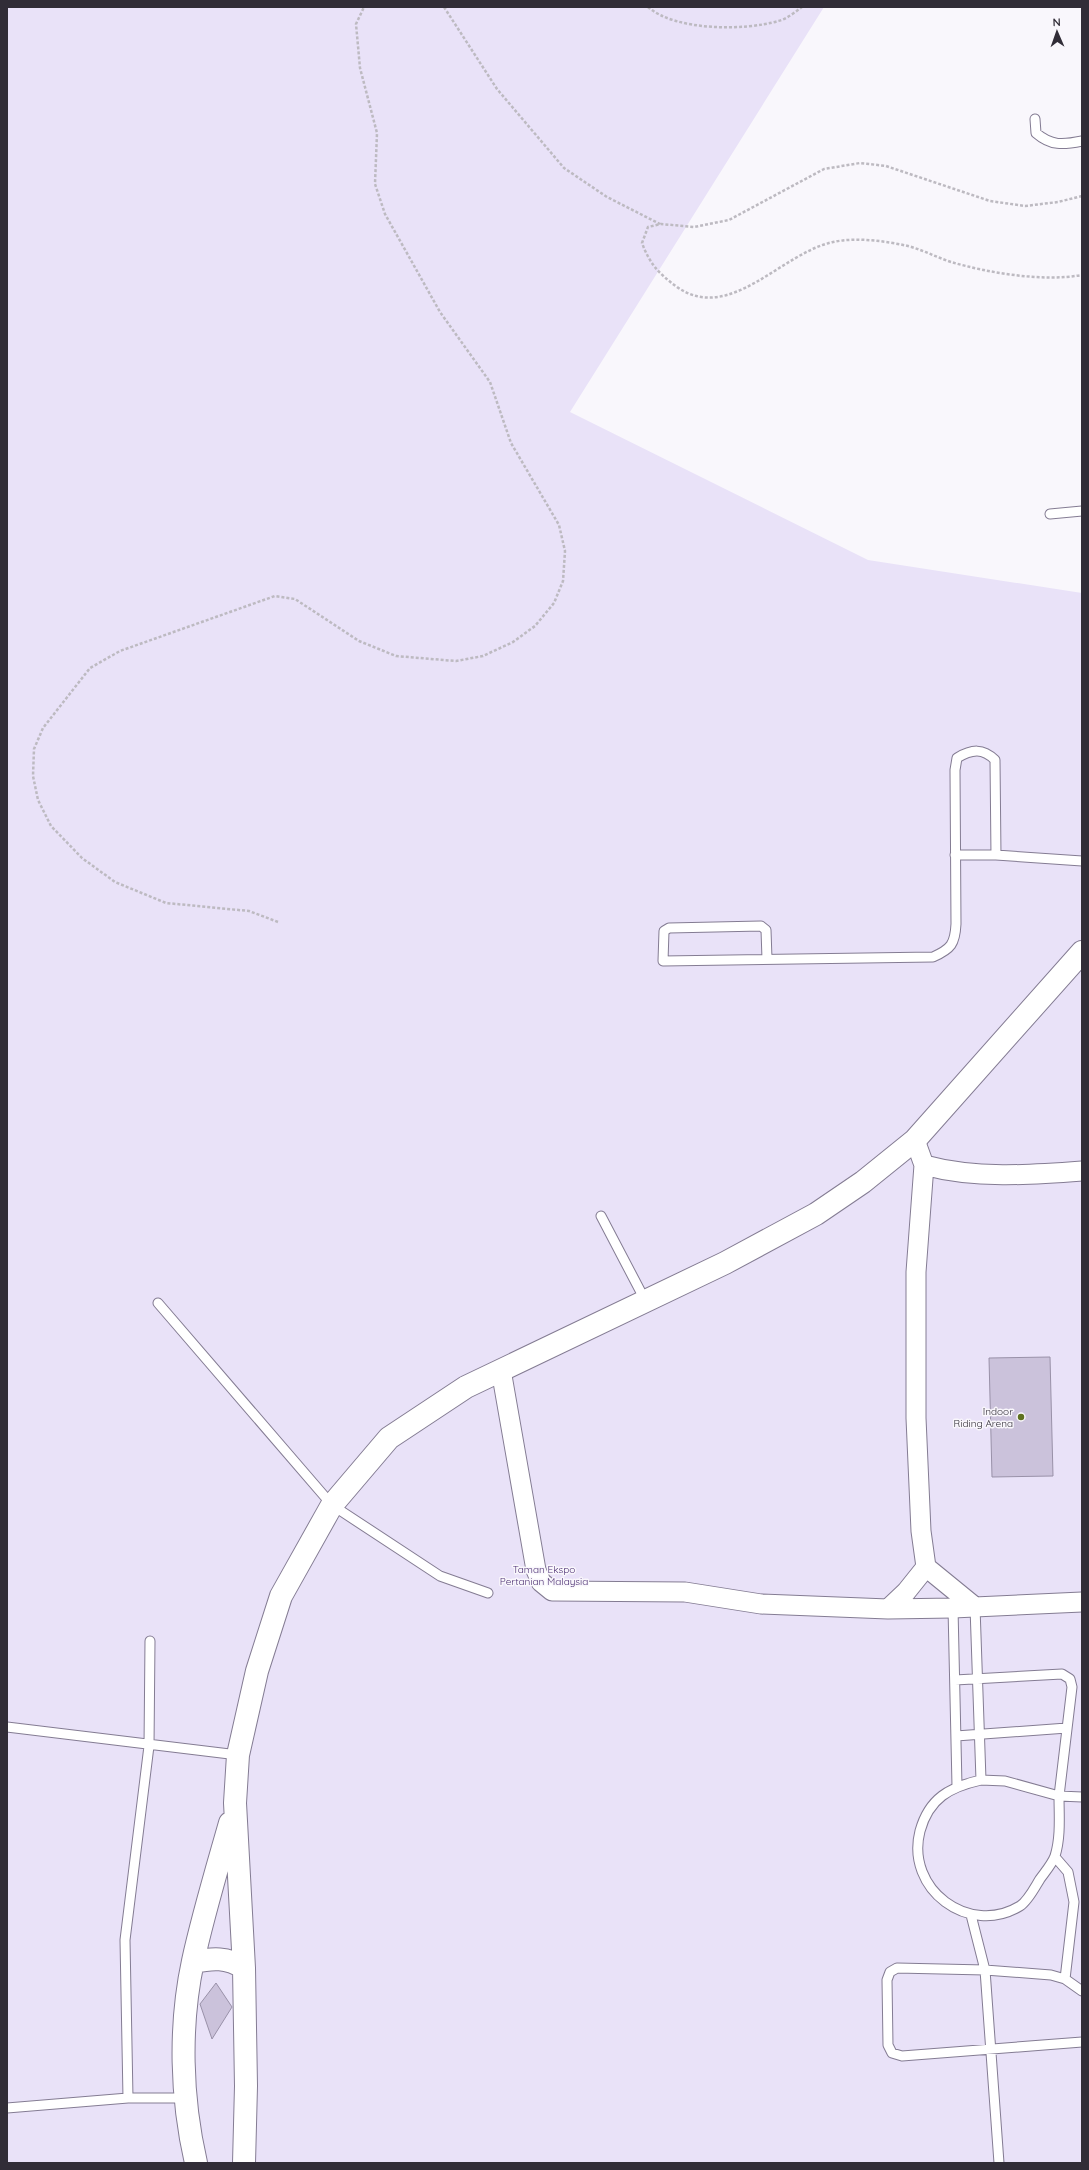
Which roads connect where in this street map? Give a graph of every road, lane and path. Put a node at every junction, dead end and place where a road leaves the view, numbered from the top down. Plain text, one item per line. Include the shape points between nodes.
1 (364, 7) edge
2 (444, 7) edge
3 (648, 7) edge
4 (802, 7) edge
5 (1035, 119) dead end
6 (1082, 141) edge
7 (1082, 196) edge
8 (661, 224) junction
9 (1082, 275) edge
10 (1082, 511) edge
11 (1050, 514) dead end
12 (955, 855) junction
13 (996, 855) junction
14 (1082, 861) edge
15 (278, 922) dead end
16 (1082, 952) edge
17 (767, 959) junction
18 (915, 1140) junction
19 (924, 1165) junction
20 (1082, 1171) edge
21 (601, 1216) dead end
22 (645, 1300) junction
23 (158, 1303) dead end
24 (501, 1370) junction
25 (332, 1505) junction
26 (926, 1567) junction
27 (488, 1593) dead end
28 (1082, 1602) edge
29 (975, 1607) junction
30 (953, 1608) junction
31 (888, 1609) junction
32 (150, 1641) dead end
33 (955, 1680) junction
34 (976, 1680) junction
35 (7, 1727) edge
36 (1067, 1728) junction
37 (979, 1735) junction
38 (956, 1736) junction
39 (149, 1746) junction
40 (238, 1755) junction
41 (981, 1780) junction
42 (957, 1786) junction
43 (1059, 1796) junction
44 (1082, 1797) edge
45 (235, 1803) junction
46 (1055, 1857) junction
47 (971, 1915) junction
48 (193, 1962) junction
49 (244, 1968) junction
50 (986, 1970) junction
51 (1065, 1979) junction
52 (1082, 1991) edge
53 (1082, 2042) edge
54 (991, 2048) junction
55 (128, 2098) junction
56 (186, 2098) junction
57 (7, 2108) edge
58 (196, 2163) edge
59 (244, 2163) edge
60 (999, 2163) edge

1 - 15 path via 356,24 360,68 377,133 375,184 385,214 440,312 490,382 511,443 559,525 565,551 563,580 554,603 535,626 513,642 483,656 456,660 396,656 359,640 295,599 275,596 120,651 90,668 43,728 34,749 33,776 38,800 51,826 82,858 116,882 166,903 249,911
2 - 8 path via 497,89 564,168 607,197
3 - 4 path via 654,12 698,26 751,27 780,21
5 - 6 lane via 1036,133 1044,140 1061,146
7 - 8 path via 1025,206 990,201 886,166 860,163 824,169 729,220 694,227
8 - 9 path via 648,227 642,243 650,262 664,278 686,293 707,298 722,297 743,290 799,255 832,242 862,240 908,246 951,262 994,271 1048,278
10 - 11 lane
12 - 13 lane
12 - 13 lane via 957,758 977,750 988,753 995,760 997,769
12 - 17 lane via 955,937 948,951 933,957
13 - 14 lane
16 - 18 street
17 - 17 lane via 663,961 664,932 665,929 761,926 766,930
18 - 19 street
18 - 22 street via 863,1182 816,1214 725,1263
19 - 20 street via 979,1175
19 - 26 street via 916,1272 916,1418 921,1531
21 - 22 lane
22 - 24 street
23 - 25 lane
24 - 25 street via 466,1387 389,1438
24 - 31 street via 536,1570 541,1582 552,1591 685,1592 761,1604
25 - 27 lane via 440,1576
25 - 40 street via 281,1596 257,1670
26 - 29 street
26 - 31 street
28 - 29 street
29 - 30 street
29 - 34 lane
30 - 31 street
30 - 33 lane
32 - 39 lane
33 - 34 lane
33 - 38 lane
34 - 36 lane via 1062,1674 1070,1679 1072,1687
34 - 37 lane
35 - 39 lane
36 - 37 lane
36 - 43 lane
37 - 38 lane
37 - 41 lane
38 - 42 lane
39 - 40 lane
39 - 55 lane via 125,1940
40 - 45 street
41 - 42 lane
41 - 43 lane via 1005,1781
42 - 47 lane via 937,1799 923,1819 917,1843 920,1867 931,1889 949,1905
43 - 44 lane
43 - 46 lane
45 - 48 street
45 - 49 street
46 - 47 lane via 1022,1905 1002,1914
46 - 51 lane via 1068,1872 1074,1902
47 - 50 lane
48 - 49 street via 220,1958 233,1961
48 - 56 street via 185,2039
49 - 59 street
50 - 51 lane via 1050,1974
50 - 54 lane
50 - 54 lane via 897,1968 890,1972 887,1980 888,2045 892,2053 902,2056
51 - 52 lane
53 - 54 lane
54 - 60 lane
55 - 56 lane
55 - 57 lane
56 - 58 street

